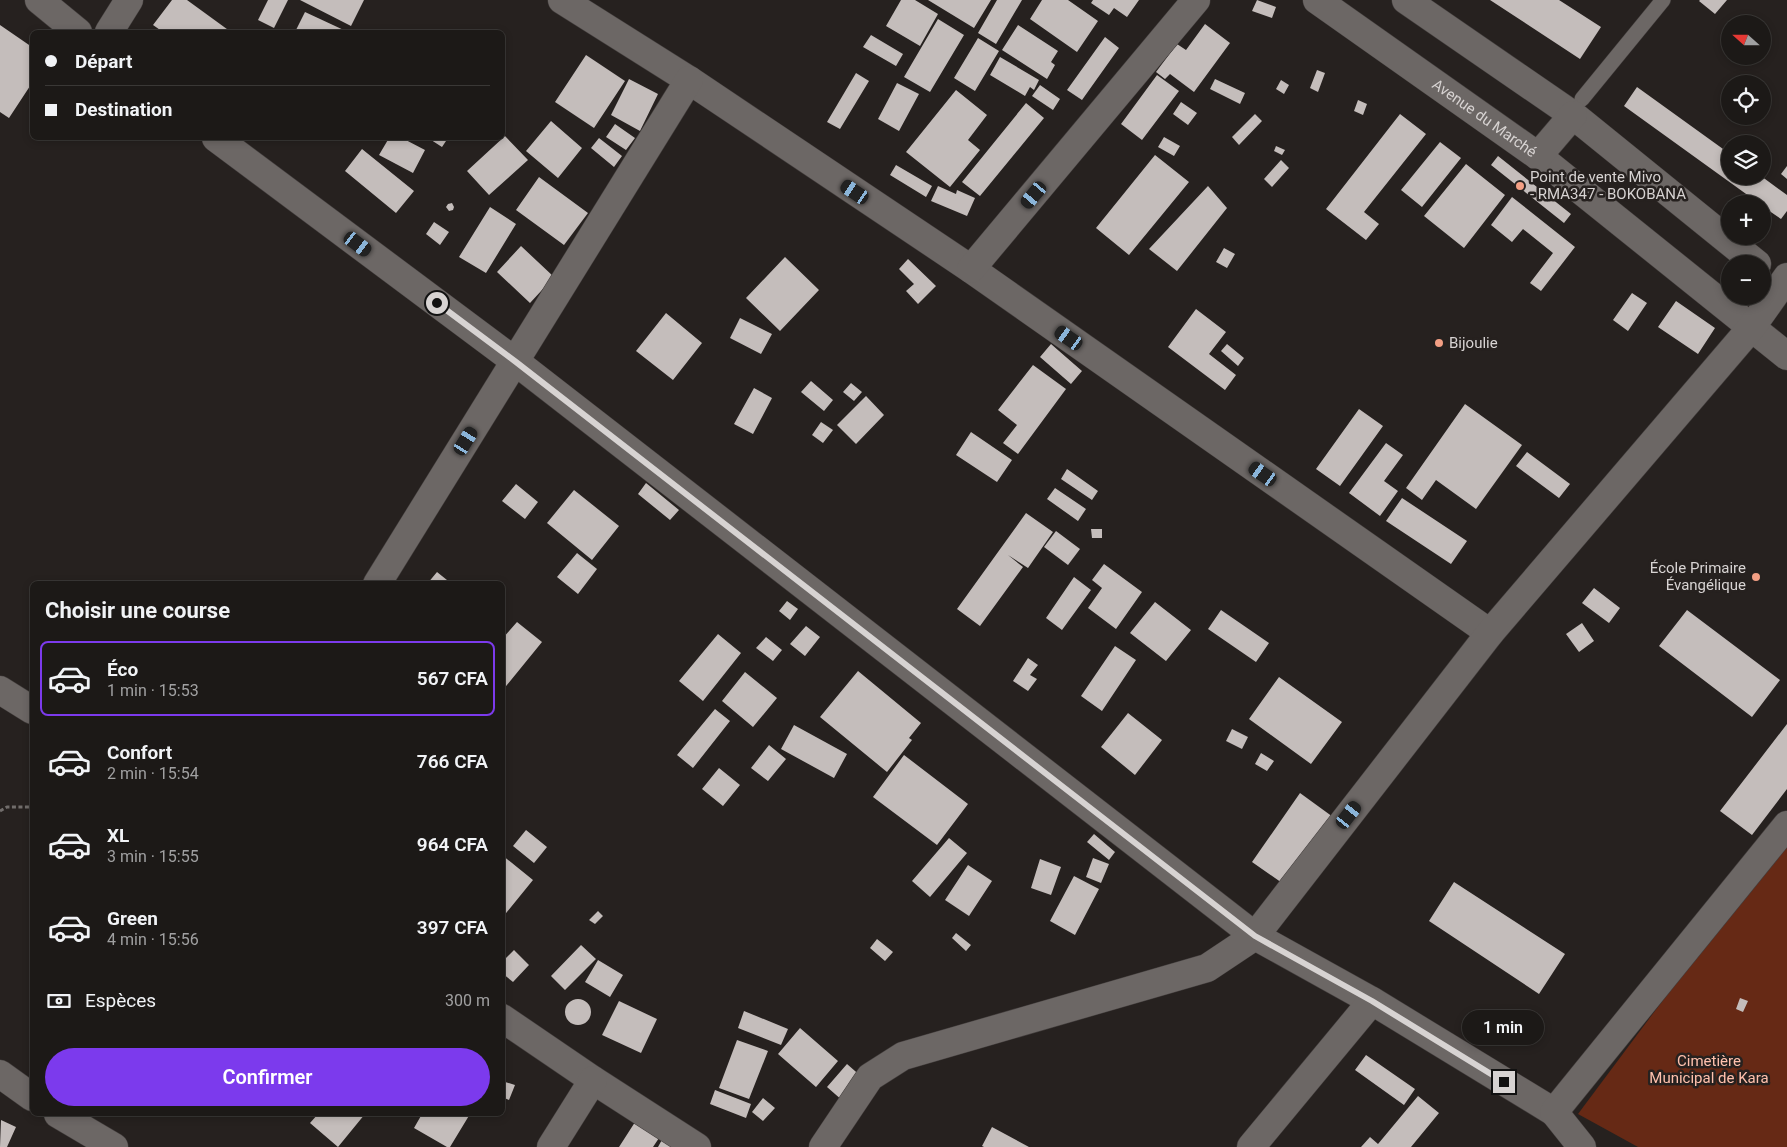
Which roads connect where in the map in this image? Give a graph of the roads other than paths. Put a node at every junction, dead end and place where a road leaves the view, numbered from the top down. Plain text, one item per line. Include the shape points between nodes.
1 (39, 0) edge
2 (130, 0) edge
3 (562, 0) edge
4 (1196, 0) edge
5 (1317, 0) edge
6 (1406, 0) edge
7 (1663, 0) edge
8 (76, 30) edge
9 (110, 30) edge
10 (689, 80) junction
11 (1578, 107) junction
12 (219, 140) edge
13 (1538, 156) junction
14 (1747, 255) edge
15 (972, 270) junction
16 (1780, 280) edge
17 (1751, 328) junction
18 (1787, 356) edge
19 (516, 362) junction
20 (379, 581) edge
21 (1490, 633) junction
22 (0, 690) edge
23 (30, 709) edge
24 (1787, 826) edge
25 (1255, 936) junction
26 (1372, 1001) junction
27 (505, 1020) edge
28 (0, 1074) edge
29 (593, 1080) junction
30 (30, 1096) edge
31 (1554, 1112) junction
32 (61, 1116) edge
33 (114, 1147) edge
34 (551, 1147) edge
35 (697, 1147) edge
36 (823, 1147) edge
37 (1251, 1147) edge
38 (1582, 1147) edge

1 - 8 street
2 - 9 street
3 - 10 street
4 - 15 street
5 - 13 street, Avenue du Marché
6 - 11 street
7 - 11 lane
10 - 15 street
10 - 19 street
11 - 13 street
11 - 14 street
12 - 19 street
13 - 17 street, Avenue du Marché
15 - 21 street
16 - 17 street
17 - 18 street, Avenue du Marché
17 - 21 street
19 - 20 street
19 - 25 street
21 - 25 street
22 - 23 street
24 - 31 street
25 - 26 street
25 - 36 street via 1206,968 903,1056 870,1077
26 - 31 street
26 - 37 street
27 - 29 street
28 - 30 street
29 - 34 street
29 - 35 street
31 - 38 street
32 - 33 street

